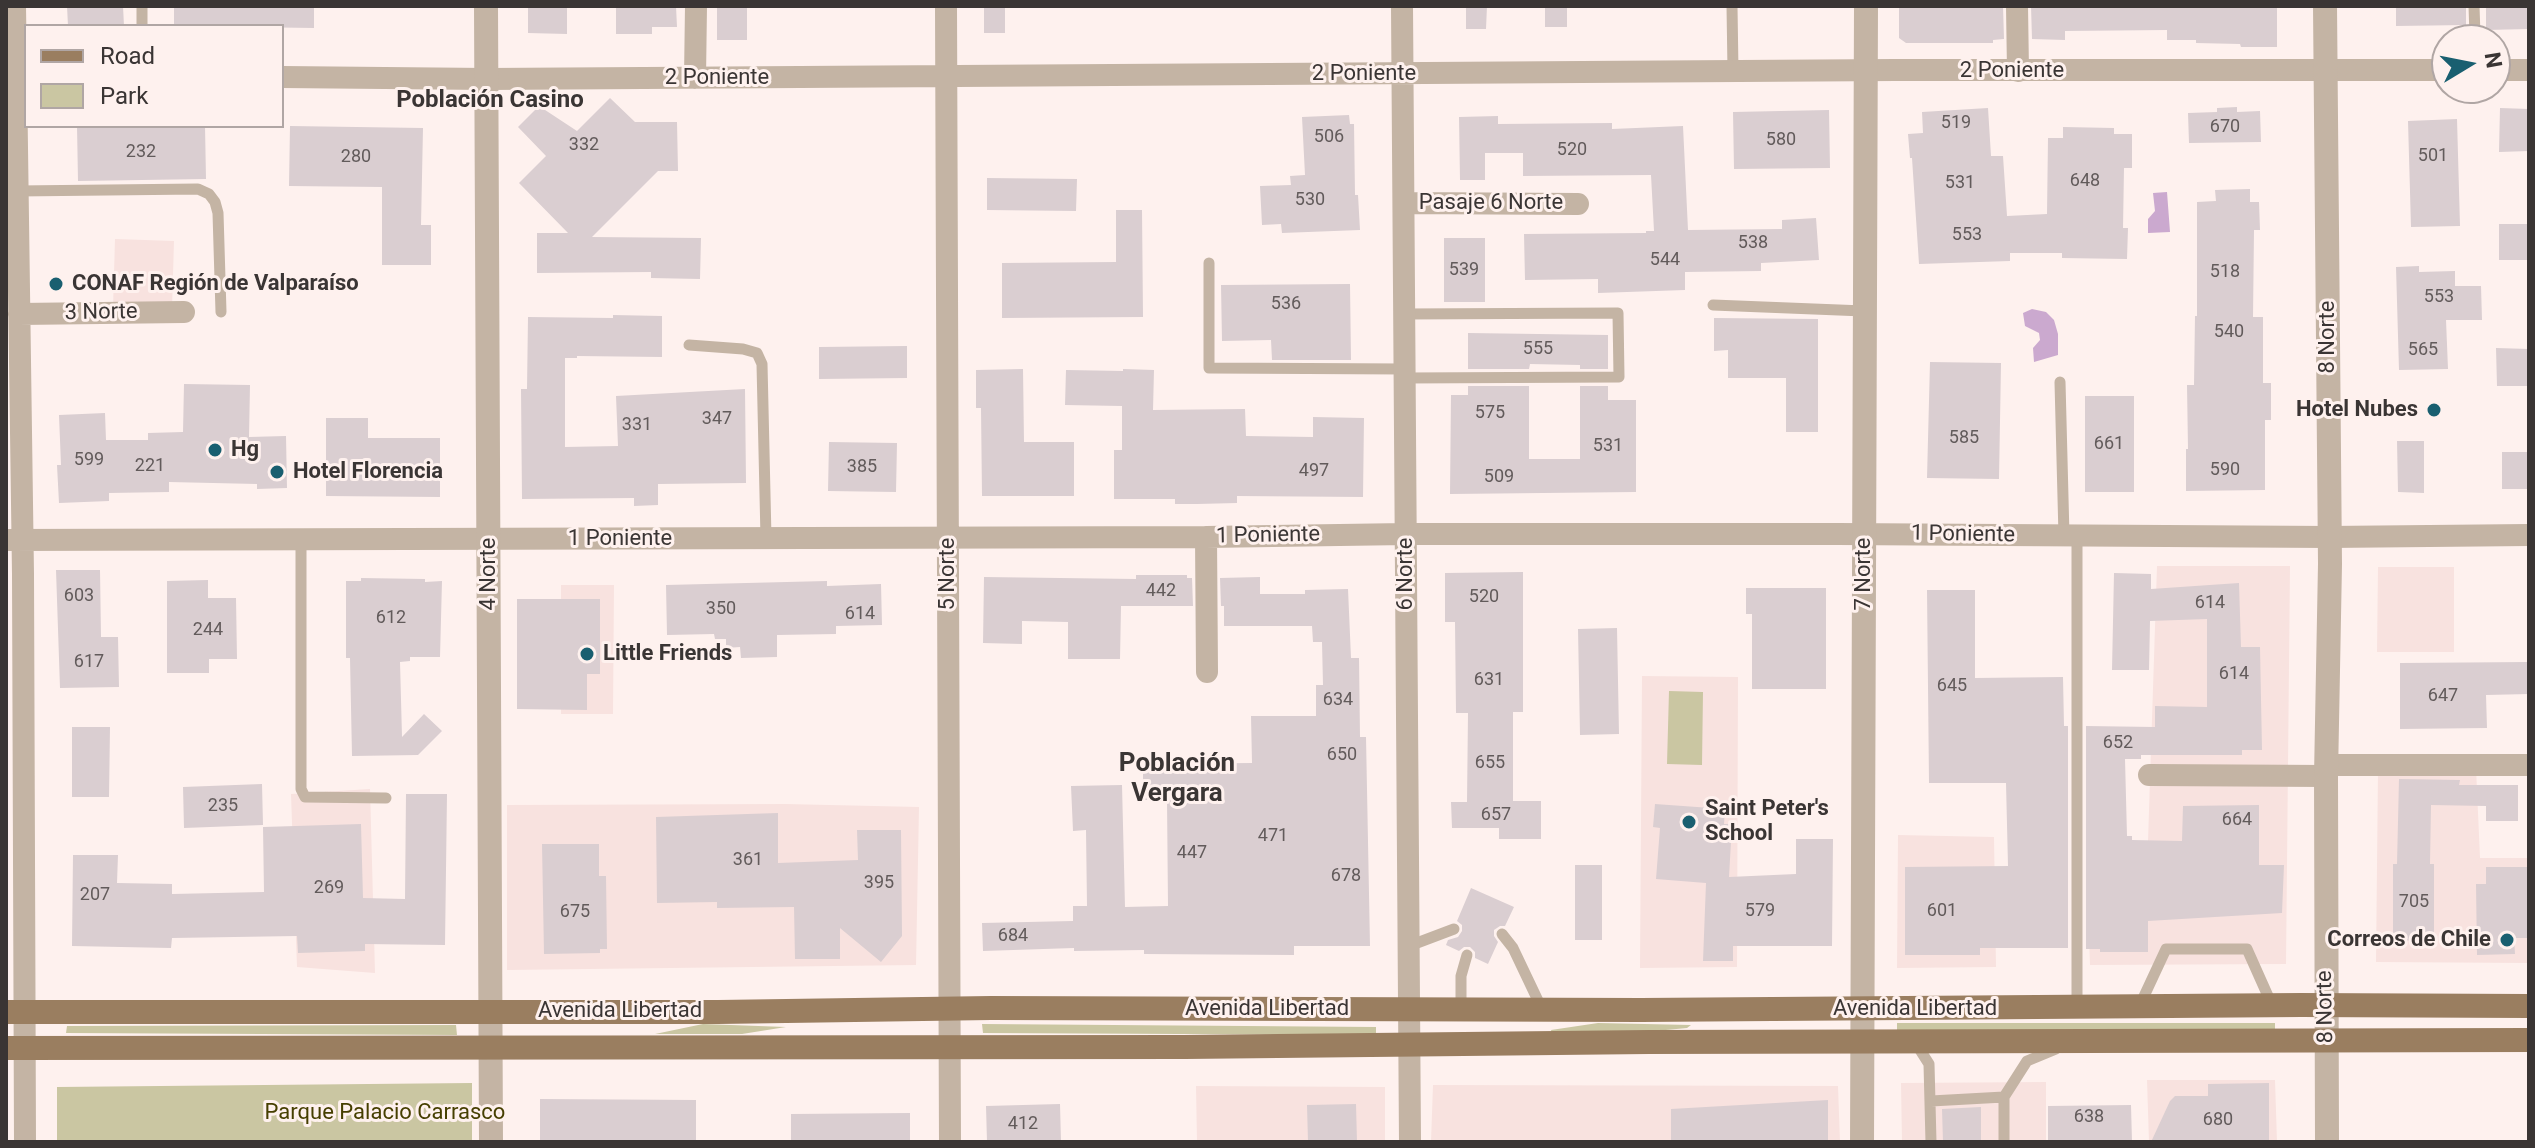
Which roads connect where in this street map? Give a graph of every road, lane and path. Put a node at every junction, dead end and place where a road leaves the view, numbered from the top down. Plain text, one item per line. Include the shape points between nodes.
1 (15, 6) edge
2 (486, 6) edge
3 (696, 6) edge
4 (946, 6) edge
5 (1402, 6) edge
6 (1732, 6) edge
7 (1866, 6) edge
8 (2017, 6) edge
9 (2325, 6) edge
10 (2431, 70) edge
11 (1733, 71) junction
12 (1866, 71) junction
13 (2018, 71) junction
14 (2326, 71) junction
15 (1403, 73) junction
16 (16, 75) edge
17 (947, 76) junction
18 (284, 77) edge
19 (695, 78) junction
20 (487, 79) junction
21 (17, 191) junction
22 (1404, 203) junction
23 (1578, 204) dead end
24 (1209, 263) dead end
25 (1713, 305) dead end
26 (1865, 311) junction
27 (184, 312) dead end
28 (221, 312) dead end
29 (19, 314) junction
30 (1404, 314) junction
31 (689, 345) dead end
32 (1405, 373) junction
33 (2060, 382) dead end
34 (1406, 534) junction
35 (1864, 534) junction
36 (2529, 535) edge
37 (2070, 536) junction
38 (948, 537) junction
39 (1206, 537) junction
40 (2329, 537) junction
41 (766, 538) junction
42 (14, 540) edge
43 (301, 540) junction
44 (489, 540) junction
45 (1207, 672) dead end
46 (2529, 765) edge
47 (2326, 770) junction
48 (2149, 775) dead end
49 (386, 798) dead end
50 (1454, 929) dead end
51 (1502, 934) dead end
52 (1409, 946) junction
53 (1467, 955) dead end
54 (2326, 1005) junction
55 (2272, 1006) junction
56 (2529, 1006) edge
57 (2139, 1007) junction
58 (950, 1008) junction
59 (2077, 1008) junction
60 (1862, 1009) junction
61 (1409, 1010) junction
62 (1461, 1010) junction
63 (1542, 1010) junction
64 (491, 1011) junction
65 (15, 1012) edge
66 (2327, 1040) junction
67 (2529, 1040) edge
68 (1862, 1041) junction
69 (1915, 1042) junction
70 (2076, 1043) junction
71 (1409, 1044) junction
72 (950, 1047) junction
73 (15, 1048) edge
74 (491, 1049) junction
75 (2004, 1097) junction
76 (1931, 1101) junction
77 (25, 1142) edge
78 (491, 1142) edge
79 (950, 1142) edge
80 (1410, 1142) edge
81 (1862, 1142) edge
82 (1931, 1142) edge
83 (2004, 1142) edge
84 (2327, 1142) edge

1 - 16 street
2 - 20 street, 4 Norte
3 - 19 street
4 - 17 street, 5 Norte
5 - 15 street, 6 Norte
6 - 11 lane
7 - 12 street, 7 Norte
8 - 13 street
9 - 14 street, 8 Norte
10 - 14 street, 2 Poniente
11 - 12 street, 2 Poniente
11 - 15 street, 2 Poniente
12 - 13 street, 2 Poniente
12 - 26 street, 7 Norte
13 - 14 street, 2 Poniente
14 - 40 street, 8 Norte
15 - 17 street, 2 Poniente
15 - 22 street, 6 Norte
16 - 21 street
17 - 19 street, 2 Poniente
17 - 38 street, 5 Norte
18 - 20 street, 2 Poniente
19 - 20 street, 2 Poniente
20 - 44 street, 4 Norte
21 - 28 lane via 198,189 209,194 218,213
21 - 29 street
22 - 23 street, Pasaje 6 Norte
22 - 30 street, 6 Norte
24 - 32 lane via 1209,368
25 - 26 lane
26 - 35 street, 7 Norte
27 - 29 street, 3 Norte
29 - 42 street
30 - 32 street, 6 Norte
30 - 32 lane via 1618,313 1619,364 1619,377
31 - 41 lane via 743,349 757,353 762,364
32 - 34 street, 6 Norte
33 - 37 lane
34 - 35 street, 1 Poniente
34 - 39 street, 1 Poniente
34 - 52 street, 6 Norte
35 - 37 street, 1 Poniente
35 - 60 street, 7 Norte
36 - 40 street, 1 Poniente
37 - 40 street, 1 Poniente
37 - 59 lane
38 - 39 street, 1 Poniente
38 - 41 street, 1 Poniente
38 - 58 street, 5 Norte
39 - 45 street
40 - 47 street, 8 Norte
41 - 44 street, 1 Poniente
42 - 43 street, 1 Poniente
42 - 65 street
43 - 44 street, 1 Poniente
43 - 49 lane via 301,789 305,797
44 - 64 street, 4 Norte
46 - 47 street
47 - 48 street
47 - 54 street, 8 Norte
50 - 52 lane
51 - 63 lane
52 - 61 street, 6 Norte
53 - 62 lane
54 - 55 main road, Avenida Libertad
54 - 56 main road, Avenida Libertad
54 - 66 street, 8 Norte
55 - 57 main road, Avenida Libertad
55 - 57 lane via 2247,949 2166,949
57 - 59 main road, Avenida Libertad
58 - 61 main road, Avenida Libertad
58 - 64 main road, Avenida Libertad
58 - 72 street, 5 Norte
59 - 60 main road, Avenida Libertad
60 - 63 main road, Avenida Libertad
60 - 68 street, 7 Norte
61 - 62 main road, Avenida Libertad
61 - 71 street, 6 Norte
62 - 63 main road, Avenida Libertad
64 - 65 main road, Avenida Libertad
64 - 74 street, 4 Norte
65 - 73 street
66 - 67 main road, Avenida Libertad
66 - 70 main road, Avenida Libertad
66 - 84 street, 8 Norte
68 - 69 main road, Avenida Libertad
68 - 71 main road, Avenida Libertad
68 - 81 street, 7 Norte
69 - 70 main road, Avenida Libertad
69 - 76 lane via 1929,1064
70 - 75 lane via 2027,1061
71 - 72 main road, Avenida Libertad
71 - 80 street, 6 Norte
72 - 74 main road, Avenida Libertad
72 - 79 street, 5 Norte
73 - 74 main road, Avenida Libertad
73 - 77 street
74 - 78 street, 4 Norte
75 - 76 lane
75 - 83 lane
76 - 82 lane

